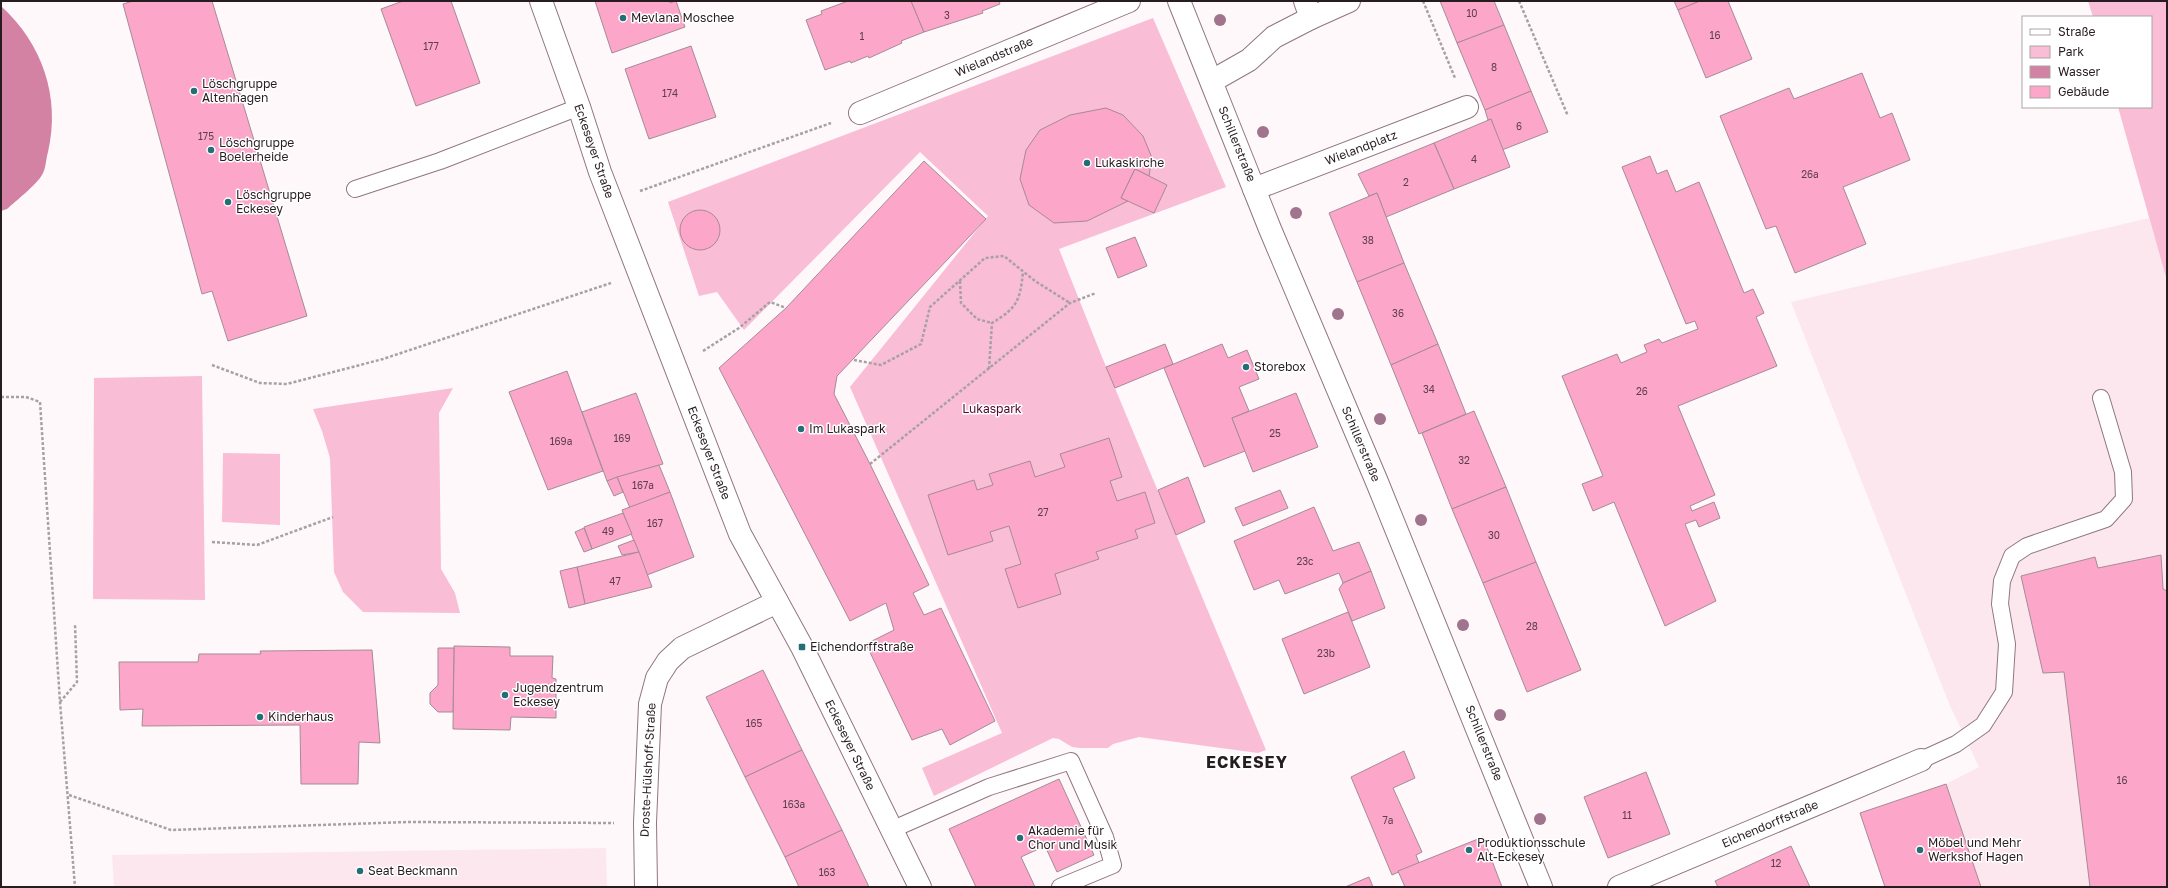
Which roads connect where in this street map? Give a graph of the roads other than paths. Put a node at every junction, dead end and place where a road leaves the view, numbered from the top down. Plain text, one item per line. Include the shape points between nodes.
1 (541, 1) edge
2 (1129, 1) edge
3 (1179, 1) edge
4 (1349, 1) edge
5 (1308, 9) edge
6 (1212, 81) junction
7 (1467, 106) road end
8 (579, 107) junction
9 (860, 113) road end
10 (1254, 189) junction
11 (356, 190) dead end
12 (2101, 398) dead end
13 (777, 602) junction
14 (1921, 760) joint
15 (892, 830) junction
16 (646, 887) edge
17 (920, 887) edge
18 (1060, 887) edge
19 (1541, 887) edge
20 (1619, 887) edge

1 - 8 street, Eckeseyer Straße
2 - 9 street, Wielandstraße
3 - 6 street, Schillerstraße
4 - 5 street
5 - 6 street via 1249,60
6 - 10 street, Schillerstraße
7 - 10 street, Wielandplatz
8 - 11 lane via 440,161
8 - 13 street, Eckeseyer Straße via 638,274 740,534
10 - 19 street, Schillerstraße via 1377,482
12 - 14 lane via 2123,472 2124,499 2106,519 2027,546 2012,556 2002,581 2000,604 2007,644 2004,692 1983,725 1956,744
13 - 15 street, Eckeseyer Straße via 802,647
13 - 16 street, Droste-Hülshoff-Straße via 682,648 668,661 657,678 650,704 644,823
14 - 20 street, Eichendorffstraße
15 - 17 street, Eckeseyer Straße
15 - 18 lane via 989,787 1071,761 1105,837 1113,865

